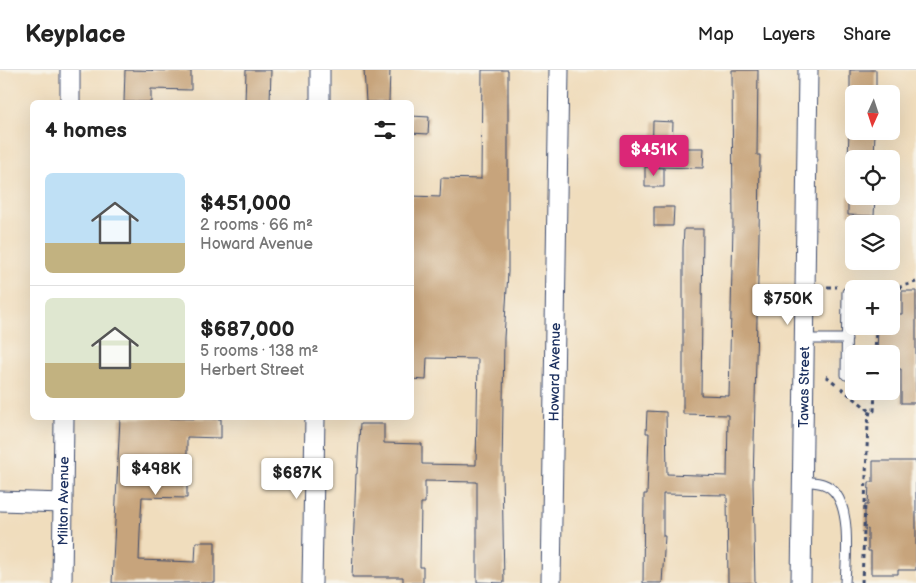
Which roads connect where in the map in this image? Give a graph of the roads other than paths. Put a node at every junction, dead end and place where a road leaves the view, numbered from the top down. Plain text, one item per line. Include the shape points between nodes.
1 (70, 70) edge
2 (320, 70) edge
3 (559, 70) edge
4 (808, 70) edge
5 (70, 100) edge
6 (320, 100) edge
7 (847, 335) edge
8 (805, 339) junction
9 (847, 339) junction
10 (847, 345) edge
11 (64, 420) edge
12 (315, 420) edge
13 (803, 482) junction
14 (0, 501) edge
15 (63, 503) junction
16 (62, 583) edge
17 (312, 583) edge
18 (550, 583) edge
19 (801, 583) edge
20 (845, 583) edge

1 - 5 street
2 - 6 street
3 - 18 street, Howard Avenue
4 - 8 street, Tawas Street
7 - 9 lane
8 - 9 lane
8 - 13 street, Tawas Street
9 - 10 lane
11 - 15 street, Milton Avenue
12 - 17 street
13 - 19 street, Tawas Street
13 - 20 lane via 824,484 841,502 846,521
14 - 15 street
15 - 16 street, Milton Avenue

